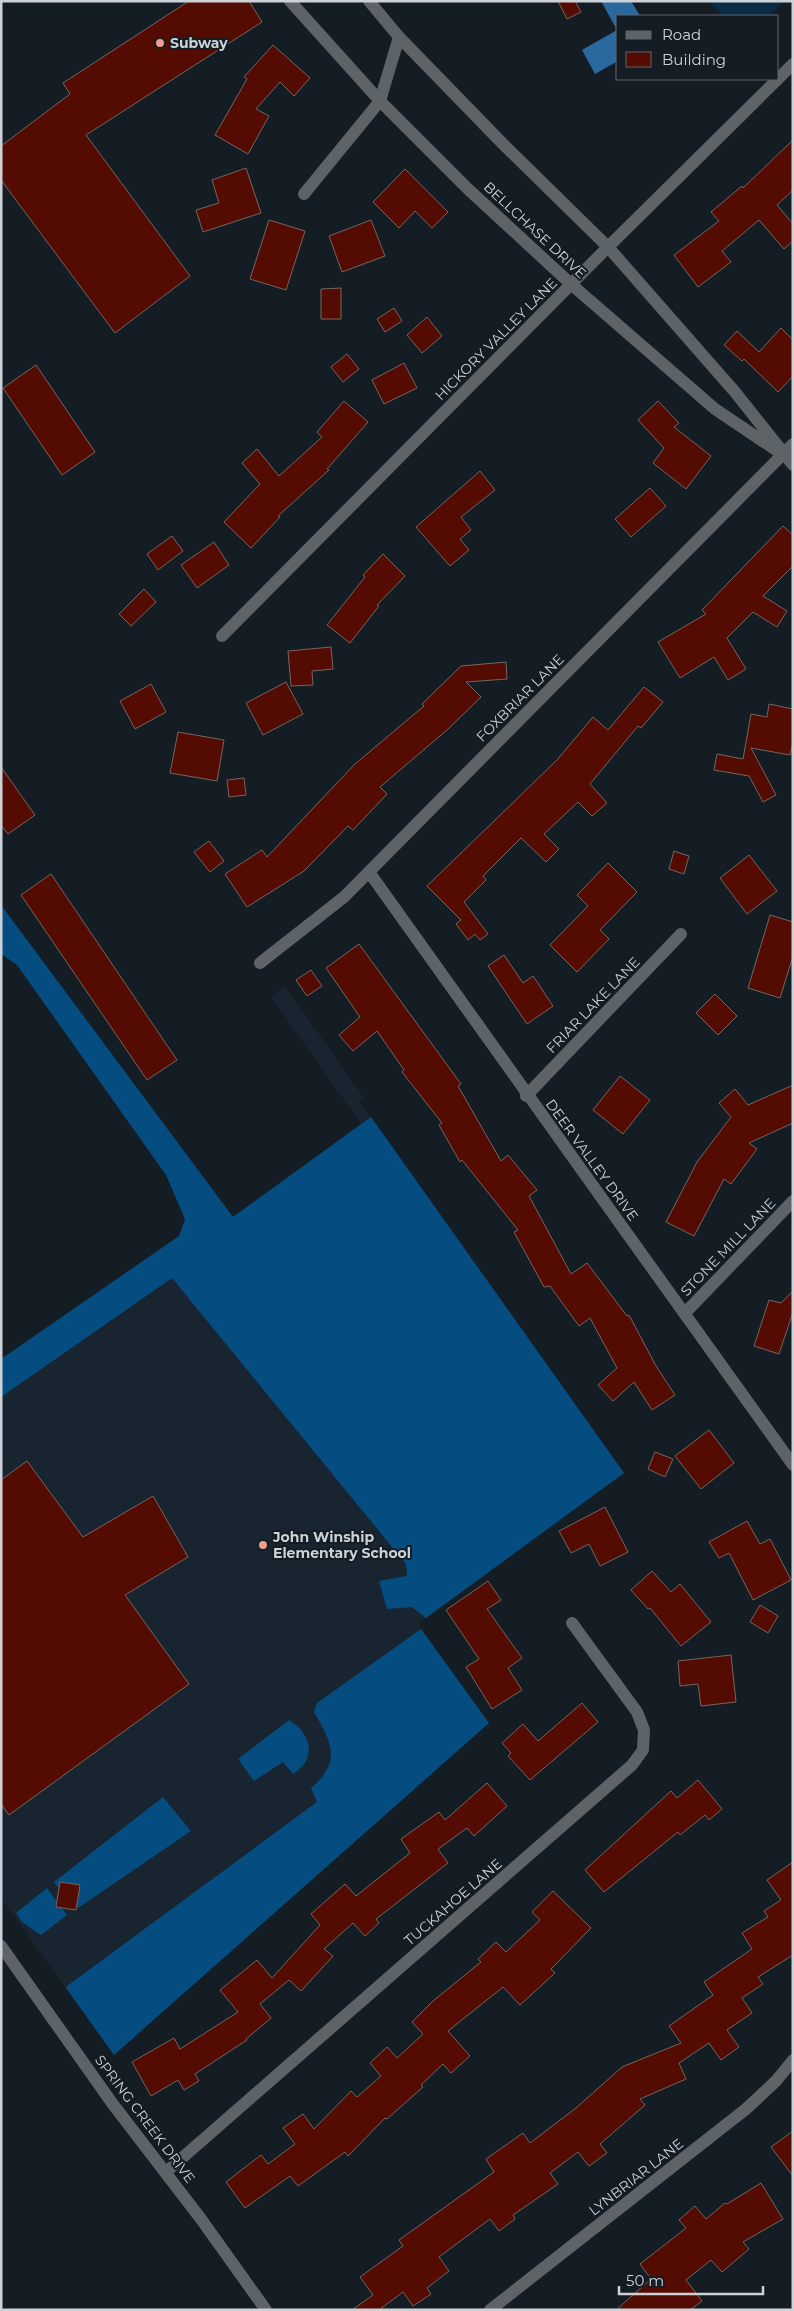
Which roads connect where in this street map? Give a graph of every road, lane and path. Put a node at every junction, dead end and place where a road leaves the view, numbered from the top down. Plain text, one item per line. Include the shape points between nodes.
1 (290, 1) edge
2 (368, 1) edge
3 (399, 37) junction
4 (793, 64) edge
5 (779, 78) edge
6 (777, 80) edge
7 (380, 101) junction
8 (304, 194) dead end
9 (608, 247) junction
10 (572, 285) junction
11 (793, 444) edge
12 (782, 454) junction
13 (793, 465) edge
14 (222, 636) dead end
15 (369, 872) junction
16 (681, 934) dead end
17 (260, 963) dead end
18 (526, 1096) junction
19 (793, 1201) edge
20 (685, 1313) junction
21 (793, 1465) edge
22 (572, 1623) dead end
23 (1, 1946) edge
24 (793, 2060) edge
25 (166, 2172) junction
26 (266, 2310) edge
27 (490, 2310) edge

1 - 7 street, BELLCHASE DRIVE
2 - 3 street, BELLCHASE DRIVE
3 - 7 street
3 - 9 street, BELLCHASE DRIVE
4 - 5 street, HICKORY VALLEY LANE
6 - 9 street, HICKORY VALLEY LANE
7 - 8 street
7 - 10 street, BELLCHASE DRIVE via 468,189
9 - 10 street, HICKORY VALLEY LANE
9 - 12 street, BELLCHASE DRIVE via 735,392
10 - 12 street, BELLCHASE DRIVE via 715,409
10 - 14 street, HICKORY VALLEY LANE
11 - 12 street, FOXBRIAR LANE
12 - 13 street, BELLCHASE DRIVE
12 - 15 street, FOXBRIAR LANE
15 - 17 street, FOXBRIAR LANE via 344,897
15 - 18 street, DEER VALLEY DRIVE
16 - 18 street, FRIAR LAKE LANE
18 - 20 street, DEER VALLEY DRIVE
19 - 20 street, STONE MILL LANE
20 - 21 street, DEER VALLEY DRIVE
22 - 25 street, TUCKAHOE LANE via 637,1712 644,1730 643,1750 632,1765
23 - 25 street, SPRING CREEK DRIVE via 112,2103
24 - 27 street, LYNBRIAR LANE via 746,2109
25 - 26 street, SPRING CREEK DRIVE

